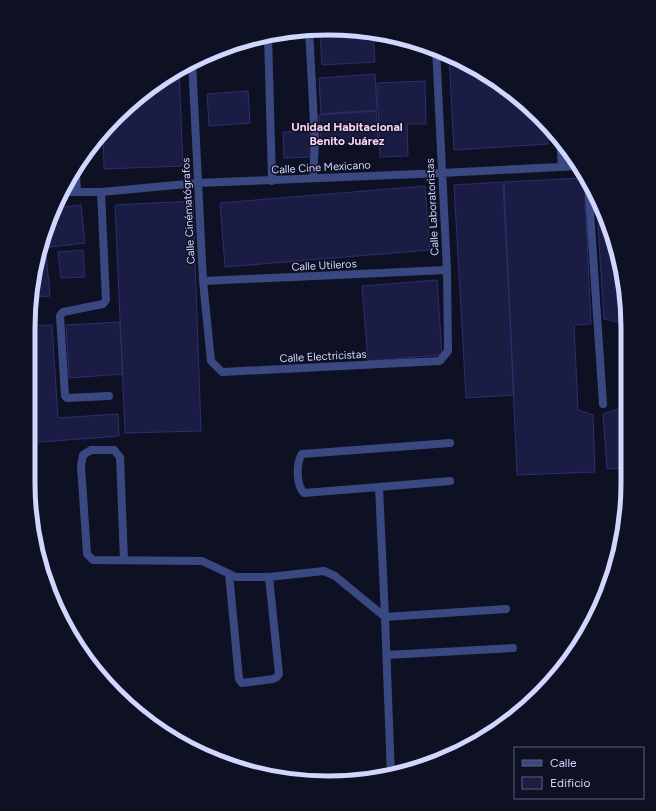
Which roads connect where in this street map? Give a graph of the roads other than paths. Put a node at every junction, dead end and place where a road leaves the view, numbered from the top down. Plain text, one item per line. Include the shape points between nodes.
1 (308, 36) edge
2 (268, 42) edge
3 (436, 56) edge
4 (192, 68) edge
5 (561, 151) edge
6 (573, 166) edge
7 (562, 167) junction
8 (442, 173) junction
9 (76, 177) edge
10 (313, 178) junction
11 (272, 180) junction
12 (198, 183) junction
13 (68, 192) edge
14 (77, 192) junction
15 (101, 192) junction
16 (589, 194) edge
17 (447, 270) junction
18 (203, 281) junction
19 (211, 361) joint
20 (440, 361) joint
21 (109, 396) dead end
22 (603, 404) dead end
23 (450, 443) dead end
24 (450, 481) dead end
25 (379, 487) junction
26 (124, 560) junction
27 (229, 574) junction
28 (269, 577) junction
29 (506, 609) dead end
30 (384, 617) junction
31 (513, 648) dead end
32 (387, 655) junction
33 (391, 769) edge

1 - 10 street via 315,142
2 - 11 street
3 - 8 street, Calle Laboratoristas
4 - 12 street, Calle Cinématógrafos
5 - 7 street
6 - 7 street, Calle Cine Mexicano
7 - 8 street, Calle Cine Mexicano
8 - 10 street, Calle Cine Mexicano
8 - 17 street, Calle Laboratoristas
9 - 14 street
10 - 11 street, Calle Cine Mexicano
11 - 12 street, Calle Cine Mexicano
12 - 15 street, Calle Cine Mexicano
12 - 18 street, Calle Cinématógrafos
13 - 14 street, Calle Cine Mexicano
14 - 15 street, Calle Cine Mexicano
15 - 21 street via 106,300 103,304 63,312 60,316 65,396
16 - 22 street
17 - 18 street, Calle Utileros
17 - 20 street, Calle Laboratoristas via 448,351
18 - 19 street, Calle Cinématógrafos
19 - 20 street, Calle Electricistas via 222,372
23 - 25 street via 302,454 298,459 298,480 304,493
24 - 25 street
25 - 30 street
26 - 26 street via 93,560 87,554 81,466 84,455 91,450 114,450 120,457
26 - 27 street via 202,561
27 - 28 street via 236,577
27 - 28 street via 239,679 242,682 273,679 279,674
28 - 30 street via 324,571 335,576
29 - 30 street
30 - 32 street
31 - 32 street
32 - 33 street

